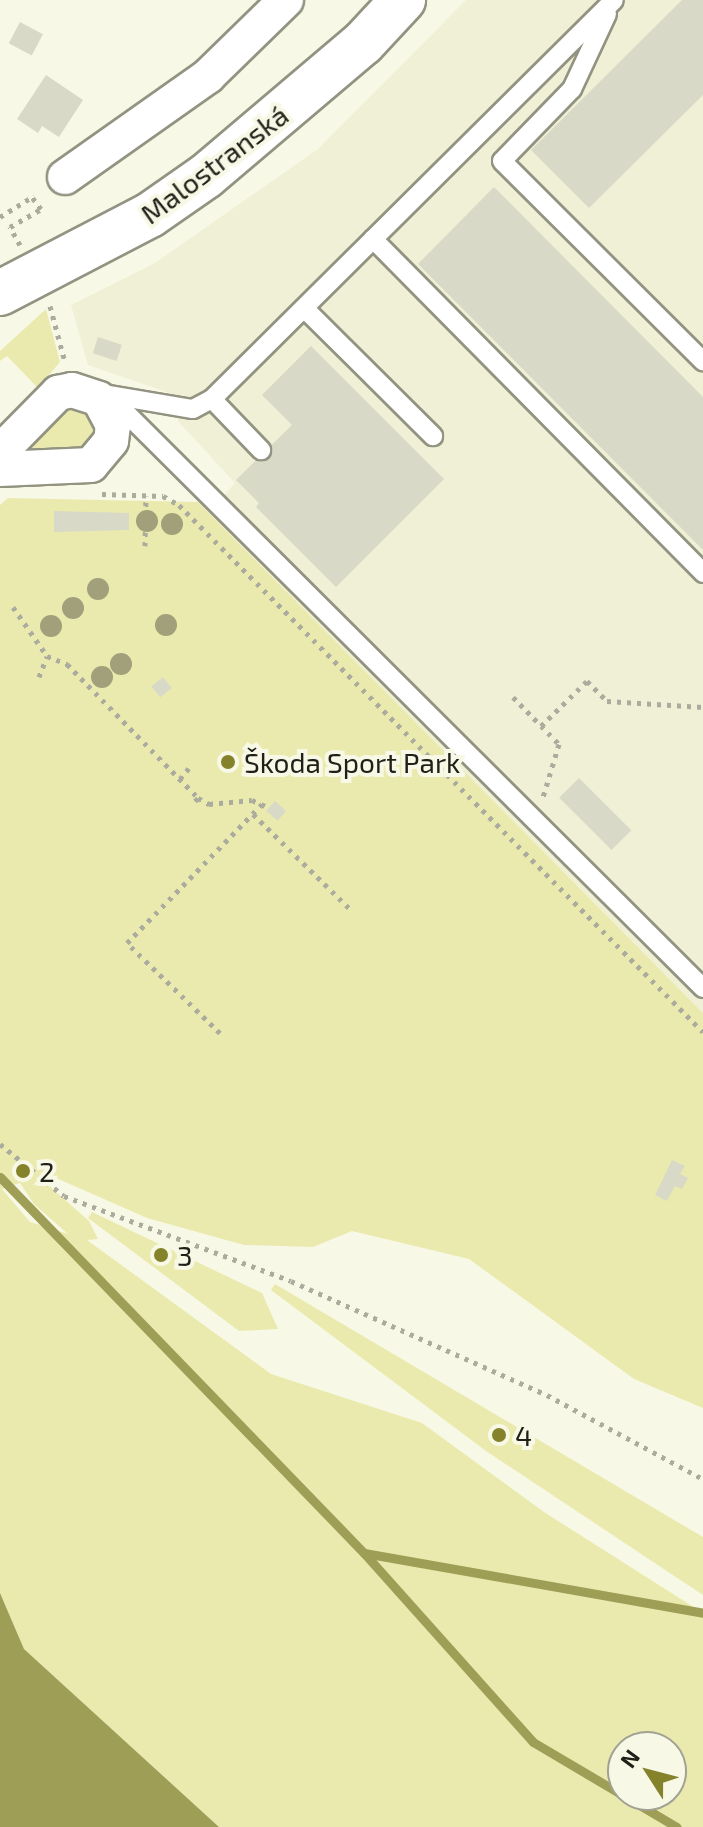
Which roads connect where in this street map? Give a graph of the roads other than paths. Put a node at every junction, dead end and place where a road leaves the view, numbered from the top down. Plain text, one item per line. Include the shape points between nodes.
1 (286, 0) edge
2 (403, 0) edge
3 (614, 0) edge
4 (65, 177) road end
5 (373, 239) junction
6 (0, 293) edge
7 (304, 308) junction
8 (703, 361) edge
9 (89, 392) junction
10 (212, 399) junction
11 (433, 436) dead end
12 (261, 450) dead end
13 (0, 452) edge
14 (0, 469) edge
15 (703, 573) edge
16 (703, 988) edge

1 - 4 street via 208,76
2 - 6 main road, Malostranská via 363,43 206,176 129,227
3 - 5 lane
3 - 8 lane via 572,89 502,161
5 - 7 lane
5 - 15 lane
7 - 10 lane
7 - 11 lane
9 - 10 lane via 193,409
9 - 13 street via 46,401
9 - 14 street via 108,409 113,425 104,455 75,469
9 - 16 lane
10 - 12 lane

